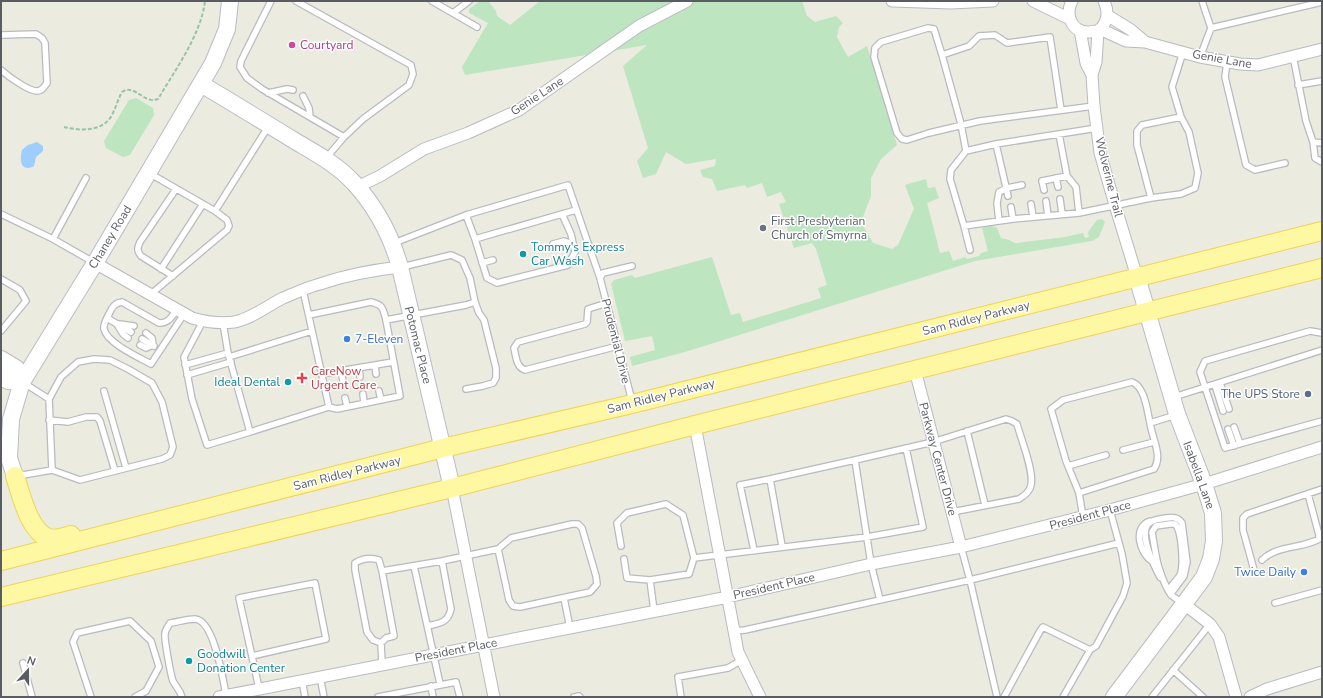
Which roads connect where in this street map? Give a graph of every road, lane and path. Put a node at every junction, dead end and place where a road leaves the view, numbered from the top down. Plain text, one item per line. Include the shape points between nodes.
1 (205, 1) edge
2 (230, 1) edge
3 (271, 1) edge
4 (296, 1) edge
5 (432, 1) edge
6 (468, 1) edge
7 (687, 1) edge
8 (892, 1) edge
9 (993, 1) edge
10 (1033, 1) edge
11 (1072, 1) edge
12 (1104, 1) edge
13 (1202, 1) edge
14 (1322, 2) edge
15 (454, 13) junction
16 (1108, 16) junction
17 (1070, 19) junction
18 (477, 27) dead end
19 (1211, 28) junction
20 (1080, 30) junction
21 (1099, 30) junction
22 (1, 35) edge
23 (1145, 42) junction
24 (1322, 49) edge
25 (1183, 52) junction
26 (942, 55) junction
27 (1293, 56) junction
28 (1200, 57) junction
29 (1227, 62) junction
30 (1, 70) edge
31 (1092, 74) junction
32 (1322, 82) edge
33 (201, 84) junction
34 (1298, 85) junction
35 (293, 90) dead end
36 (268, 93) junction
37 (303, 96) dead end
38 (1094, 106) junction
39 (1061, 110) junction
40 (310, 117) junction
41 (1181, 117) junction
42 (961, 124) junction
43 (269, 125) junction
44 (64, 127) dead end
45 (1097, 128) junction
46 (1059, 134) junction
47 (344, 137) junction
48 (1313, 142) junction
49 (1322, 143) edge
50 (996, 144) junction
51 (966, 151) junction
52 (325, 159) junction
53 (1322, 162) edge
54 (1285, 163) dead end
55 (148, 173) junction
56 (1067, 176) junction
57 (86, 178) dead end
58 (1056, 178) junction
59 (1022, 185) dead end
60 (357, 187) junction
61 (1058, 187) dead end
62 (1007, 188) junction
63 (176, 189) junction
64 (1044, 190) dead end
65 (1008, 196) dead end
66 (1151, 198) junction
67 (1060, 199) dead end
68 (1046, 201) dead end
69 (203, 204) junction
70 (1031, 204) dead end
71 (1115, 205) junction
72 (1011, 207) dead end
73 (576, 210) junction
74 (215, 211) junction
75 (1080, 213) junction
76 (1, 214) edge
77 (562, 214) junction
78 (1062, 214) junction
79 (466, 215) junction
80 (1048, 216) junction
81 (1033, 217) junction
82 (1013, 219) junction
83 (999, 221) junction
84 (964, 226) junction
85 (1322, 231) edge
86 (475, 239) junction
87 (53, 240) junction
88 (392, 244) junction
89 (553, 244) dead end
90 (573, 244) junction
91 (970, 250) dead end
92 (493, 260) dead end
93 (482, 262) junction
94 (95, 263) junction
95 (632, 266) dead end
96 (400, 267) junction
97 (1322, 268) edge
98 (161, 269) junction
99 (172, 276) junction
100 (1137, 277) junction
101 (1, 278) edge
102 (600, 278) junction
103 (303, 290) junction
104 (150, 295) junction
105 (475, 302) junction
106 (607, 303) junction
107 (180, 312) junction
108 (1148, 312) junction
109 (309, 315) junction
110 (412, 316) junction
111 (107, 318) junction
112 (386, 320) junction
113 (203, 321) junction
114 (223, 323) junction
115 (117, 324) junction
116 (134, 326) dead end
117 (2, 329) edge
118 (312, 331) junction
119 (146, 333) dead end
120 (1322, 333) edge
121 (130, 335) dead end
122 (141, 342) dead end
123 (152, 345) junction
124 (618, 346) junction
125 (160, 350) junction
126 (1322, 350) edge
127 (230, 357) junction
128 (1, 359) edge
129 (393, 362) junction
130 (185, 365) junction
131 (375, 365) junction
132 (359, 368) junction
133 (915, 370) junction
134 (341, 371) junction
135 (322, 374) junction
136 (376, 374) dead end
137 (187, 375) junction
138 (1, 377) edge
139 (360, 377) dead end
140 (343, 381) dead end
141 (22, 382) junction
142 (1218, 384) junction
143 (1205, 388) junction
144 (466, 389) dead end
145 (104, 391) dead end
146 (379, 391) dead end
147 (363, 394) dead end
148 (345, 398) dead end
149 (1172, 398) junction
150 (49, 399) junction
151 (381, 400) junction
152 (364, 403) junction
153 (632, 404) junction
154 (347, 406) junction
155 (329, 407) junction
156 (1226, 410) dead end
157 (1177, 414) junction
158 (49, 420) junction
159 (1322, 420) edge
160 (1150, 422) junction
161 (695, 425) junction
162 (1231, 428) dead end
163 (967, 431) junction
164 (250, 432) junction
165 (933, 442) junction
166 (1154, 442) junction
167 (1237, 445) junction
168 (1322, 447) edge
169 (443, 448) junction
170 (906, 448) junction
171 (1123, 450) dead end
172 (1106, 455) dead end
173 (855, 460) junction
174 (1068, 466) junction
175 (126, 468) junction
176 (52, 470) junction
177 (115, 471) junction
178 (15, 476) junction
179 (770, 479) junction
180 (1204, 484) junction
181 (452, 488) junction
182 (1322, 489) edge
183 (1079, 493) junction
184 (1308, 494) junction
185 (985, 506) junction
186 (212, 507) junction
187 (1110, 510) junction
188 (952, 512) junction
189 (1083, 517) junction
190 (867, 537) junction
191 (1119, 543) junction
192 (621, 546) dead end
193 (782, 546) junction
194 (961, 547) junction
195 (498, 549) junction
196 (754, 550) junction
197 (719, 554) junction
198 (466, 555) junction
199 (694, 558) junction
200 (624, 559) dead end
201 (1262, 560) dead end
202 (1, 561) edge
203 (442, 561) junction
204 (871, 564) junction
205 (414, 566) junction
206 (1254, 570) dead end
207 (382, 571) junction
208 (1160, 576) junction
209 (650, 580) junction
210 (970, 580) junction
211 (1322, 590) edge
212 (1170, 594) junction
213 (1, 597) edge
214 (728, 597) junction
215 (564, 598) junction
216 (880, 600) junction
217 (1275, 603) dead end
218 (1184, 604) junction
219 (654, 611) junction
220 (1210, 624) junction
221 (428, 626) junction
222 (570, 628) junction
223 (734, 631) junction
224 (381, 644) junction
225 (484, 644) junction
226 (1090, 650) junction
227 (434, 654) junction
228 (252, 656) junction
229 (742, 660) junction
230 (23, 663) dead end
231 (382, 664) junction
232 (1174, 670) junction
233 (1322, 672) edge
234 (320, 676) junction
235 (302, 680) junction
236 (440, 684) junction
237 (431, 686) junction
238 (260, 688) junction
239 (223, 696) edge
240 (32, 697) edge
241 (91, 697) edge
242 (135, 697) edge
243 (182, 697) edge
244 (305, 697) edge
245 (324, 697) edge
246 (378, 697) edge
247 (433, 697) edge
248 (460, 697) edge
249 (494, 697) edge
250 (574, 697) edge
251 (580, 697) edge
252 (681, 697) edge
253 (760, 697) edge
254 (997, 697) edge
255 (1004, 697) edge
256 (1063, 697) edge
257 (1114, 697) edge
258 (1152, 697) edge
259 (1203, 697) edge
260 (1236, 697) edge
261 (1250, 697) edge

1 - 44 path via 201,22 158,100 147,100 133,90 125,89 108,120 87,130
2 - 33 street, Chaney Road via 227,29 214,63
3 - 36 lane via 240,67 246,78
4 - 47 lane via 411,65 413,74 409,85 363,119
5 - 15 lane
6 - 15 lane
7 - 60 street, Genie Lane via 639,26 519,110 424,149
8 - 9 street
10 - 17 street
11 - 17 street via 1069,8
12 - 16 street
13 - 19 lane
14 - 19 lane
15 - 18 lane
16 - 21 street
16 - 23 street, Genie Lane
17 - 20 street
19 - 28 lane
20 - 21 street
20 - 31 street, Wolverine Trail via 1086,63
21 - 23 street, Genie Lane via 1126,41
21 - 31 street, Wolverine Trail via 1096,62
22 - 30 lane via 36,34 42,38 45,43 47,83 38,91 32,90
23 - 25 street, Genie Lane
24 - 27 street, Genie Lane
25 - 28 street, Genie Lane
25 - 41 lane via 1172,87
26 - 39 lane via 969,46 979,36 994,36 1007,43 1050,37
26 - 42 lane
26 - 42 lane via 934,29 928,28 881,42 875,48 874,57 897,133 902,139 907,140
27 - 29 street, Genie Lane via 1249,66
27 - 34 lane
28 - 29 street, Genie Lane
29 - 54 lane via 1225,77 1246,164 1255,170
31 - 38 street, Wolverine Trail
32 - 34 lane
33 - 43 street, Potomac Place
33 - 55 street, Chaney Road
34 - 48 lane
35 - 36 lane
36 - 40 lane
37 - 40 lane
38 - 39 lane
38 - 45 street, Wolverine Trail
39 - 42 lane
40 - 47 lane
41 - 66 lane via 1142,125 1137,131 1137,144
41 - 66 lane via 1189,132 1198,173 1195,188 1181,194
42 - 51 lane
43 - 52 street, Potomac Place
43 - 74 lane
45 - 46 lane
45 - 71 street, Wolverine Trail via 1100,153
46 - 50 lane
46 - 56 lane
47 - 52 lane
48 - 49 lane
48 - 53 lane via 1315,158
50 - 51 lane
50 - 62 lane
51 - 84 lane via 951,170 950,180
52 - 60 street, Potomac Place
55 - 63 lane
55 - 94 street, Chaney Road
56 - 58 lane
56 - 75 lane via 1076,187
57 - 87 lane
58 - 61 lane
58 - 64 lane via 1042,181
59 - 62 lane
60 - 88 street, Potomac Place via 385,226
62 - 65 lane
62 - 83 lane via 999,192
63 - 69 lane
63 - 98 lane via 137,249 141,256
66 - 71 lane
67 - 78 lane
68 - 80 lane
69 - 74 lane
69 - 98 lane
70 - 81 lane
71 - 75 lane
71 - 100 street, Wolverine Trail
72 - 82 lane
73 - 77 lane
73 - 79 lane, Prudential Drive via 568,185
73 - 102 lane, Prudential Drive
74 - 99 lane via 229,222 227,230
75 - 78 lane
76 - 87 lane
77 - 86 lane
77 - 90 lane
78 - 80 lane
79 - 86 lane
79 - 88 lane
80 - 81 lane
81 - 82 lane
82 - 83 lane
83 - 84 lane
84 - 91 lane
85 - 100 main road, Sam Ridley Parkway
86 - 93 lane
87 - 94 lane
88 - 96 street, Potomac Place
89 - 90 lane via 564,241
90 - 93 lane via 575,252 568,265 497,283 487,278
92 - 93 lane
94 - 104 street
94 - 141 street, Chaney Road
95 - 102 lane via 603,273
96 - 103 street via 354,275
96 - 105 lane via 451,255 462,260 470,278
96 - 110 street, Potomac Place
97 - 108 main road
98 - 99 lane
99 - 104 lane
100 - 108 street, Isabella Lane
100 - 153 main road, Sam Ridley Parkway
101 - 117 lane via 20,290 26,301
102 - 106 lane, Prudential Drive
103 - 109 lane
103 - 114 street via 253,315
104 - 107 street
105 - 110 lane
105 - 144 lane via 484,320 496,368 496,378 493,383
106 - 124 lane, Prudential Drive
106 - 124 lane via 588,309 585,324 518,342 514,348 518,366 525,370
107 - 111 lane via 164,324 122,302 113,307
107 - 113 street
107 - 125 lane
108 - 133 main road
108 - 149 street, Isabella Lane
109 - 112 lane via 371,302 379,304 384,310
109 - 118 lane
110 - 112 lane
110 - 169 street, Potomac Place
111 - 115 lane
111 - 125 lane via 104,330 111,340 120,346 151,364
112 - 129 lane
113 - 114 street
113 - 130 lane via 184,357
114 - 127 lane
115 - 116 lane
115 - 121 lane
118 - 127 lane
118 - 135 lane
119 - 123 lane via 152,338
120 - 143 lane via 1310,331 1205,361 1200,372
122 - 123 lane
123 - 125 lane
124 - 153 lane, Prudential Drive
126 - 142 lane
127 - 130 lane
127 - 137 lane
127 - 164 lane
128 - 141 street via 16,368
129 - 131 lane
129 - 151 lane via 400,396
130 - 137 lane
131 - 132 lane
131 - 136 lane
132 - 134 lane
132 - 139 lane
133 - 161 main road
133 - 165 street, Parkway Center Drive
134 - 135 lane
134 - 140 lane
135 - 155 lane
137 - 164 lane via 207,445
138 - 141 street via 8,381
141 - 150 lane
141 - 178 street, Chaney Road via 10,419 9,458
142 - 143 lane
142 - 156 lane
143 - 149 lane
143 - 167 lane via 1224,448
145 - 175 lane
146 - 151 lane
147 - 152 lane
148 - 154 lane
149 - 157 street, Isabella Lane
150 - 158 lane
150 - 175 lane via 61,377 78,362 94,359 110,360 152,383 162,402 173,447 170,455 162,459
151 - 152 lane
152 - 154 lane
153 - 169 main road, Sam Ridley Parkway
154 - 155 lane via 336,409
155 - 164 lane
157 - 160 lane
157 - 180 street, Isabella Lane
158 - 176 lane
158 - 177 lane via 68,422 97,417
159 - 167 lane
160 - 166 lane
160 - 174 lane via 1142,390 1132,382 1063,400 1052,409
161 - 181 main road
161 - 197 street
162 - 167 lane
163 - 165 lane
163 - 185 lane
163 - 185 lane via 1006,419 1017,424 1031,472 1031,486 1026,495 1019,499
165 - 170 lane
165 - 188 street, Parkway Center Drive
166 - 171 lane
166 - 183 lane via 1158,457 1154,469
168 - 180 street, President Place
169 - 181 street, Potomac Place
169 - 186 main road, Sam Ridley Parkway
170 - 173 lane
170 - 190 lane via 923,527
172 - 174 lane
173 - 179 lane
173 - 190 lane
174 - 183 lane
175 - 177 lane
176 - 177 lane via 80,480
176 - 178 lane
178 - 186 main road via 34,527 49,538 151,515
179 - 193 lane
179 - 196 lane via 740,485
180 - 187 street, President Place
180 - 218 street, Isabella Lane via 1213,513 1214,541 1211,559 1204,576
181 - 198 street, Potomac Place
181 - 213 main road
182 - 184 lane
183 - 189 lane
184 - 201 lane via 1319,539 1267,555
184 - 206 lane via 1246,514 1243,518 1243,530
185 - 188 lane
186 - 202 main road, Sam Ridley Parkway
187 - 189 street, President Place
187 - 191 lane
188 - 194 street, Parkway Center Drive
189 - 194 street, President Place
190 - 193 lane
190 - 204 lane
191 - 210 lane
191 - 226 lane via 1127,583 1123,596 1096,646
192 - 199 lane via 617,523 627,513 666,504 683,515
193 - 196 lane
194 - 204 street, President Place
194 - 210 lane
195 - 198 lane
195 - 215 lane via 508,600 513,606 520,607
195 - 215 lane via 511,538 578,524 582,528 597,584 590,592
196 - 197 lane
197 - 199 lane
197 - 214 street
198 - 203 lane
198 - 225 street, Potomac Place
199 - 209 lane via 689,574
200 - 209 lane via 627,578
203 - 205 lane
203 - 221 lane via 452,609 449,617 441,623
204 - 214 street, President Place
204 - 216 lane
205 - 207 lane
205 - 221 lane
207 - 224 lane via 394,636 386,638
207 - 224 lane via 379,560 373,558 355,564 367,632 373,640
208 - 212 lane
208 - 212 lane via 1152,530 1156,526 1175,524 1183,560 1180,574 1170,588
208 - 212 lane via 1148,549 1146,531 1154,520 1174,517 1182,523 1187,562 1184,576
209 - 219 lane
210 - 216 lane
210 - 254 lane
211 - 217 lane
212 - 218 lane
214 - 219 street, President Place
214 - 223 street
215 - 222 lane
216 - 223 lane
218 - 220 street
218 - 257 street, Isabella Lane
219 - 222 street, President Place
220 - 232 lane
220 - 260 street via 1219,637
221 - 227 lane
222 - 225 street, President Place
223 - 229 street
224 - 231 lane
225 - 227 street, President Place
225 - 249 street, Potomac Place
226 - 255 lane via 1043,627
226 - 256 lane
227 - 231 street, President Place
227 - 236 lane
228 - 228 lane via 239,598 314,583 326,639
228 - 238 lane
229 - 252 lane via 728,668 678,678
229 - 253 street
230 - 240 lane
231 - 234 street, President Place
232 - 258 lane
232 - 259 lane
233 - 261 street
234 - 235 street, President Place
234 - 245 lane
235 - 238 street, President Place
235 - 244 lane
236 - 237 lane
236 - 248 lane via 456,682
237 - 246 lane
237 - 247 lane
238 - 239 street, President Place
239 - 243 lane via 214,644 204,623 196,619 170,623 164,636 171,674
241 - 242 lane via 74,642 77,633 130,621 151,641 159,667 146,691
250 - 251 lane

